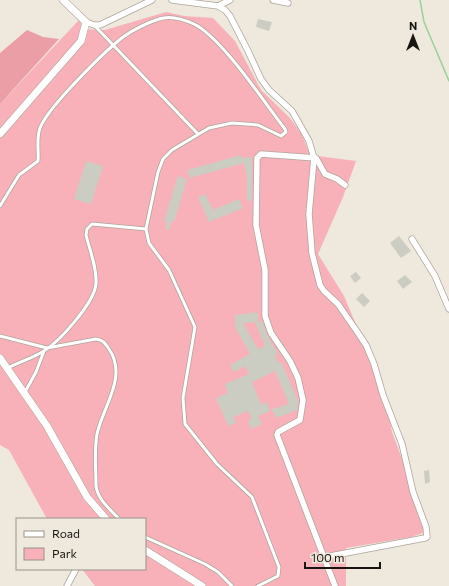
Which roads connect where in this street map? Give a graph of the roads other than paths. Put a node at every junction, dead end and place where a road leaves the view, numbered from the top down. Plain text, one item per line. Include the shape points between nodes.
1 (63, 0) edge
2 (152, 0) edge
3 (172, 0) edge
4 (230, 0) edge
5 (273, 0) edge
6 (288, 3) dead end
7 (218, 6) junction
8 (86, 22) junction
9 (94, 25) junction
10 (113, 46) junction
11 (0, 134) edge
12 (198, 134) junction
13 (314, 158) junction
14 (345, 185) dead end
15 (0, 206) edge
16 (146, 229) junction
17 (412, 239) dead end
18 (449, 309) edge
19 (0, 336) edge
20 (45, 350) junction
21 (0, 358) edge
22 (8, 368) junction
23 (25, 392) junction
24 (105, 518) edge
25 (118, 518) edge
26 (146, 537) edge
27 (146, 551) edge
28 (325, 557) junction
29 (75, 570) edge
30 (67, 586) edge
31 (202, 586) edge
32 (232, 586) edge
33 (258, 586) edge
34 (335, 586) edge

1 - 8 street
2 - 9 street via 100,25
3 - 7 street
4 - 7 street
5 - 6 street
7 - 13 street via 230,16 264,84 292,111 302,125
8 - 9 street
8 - 11 street via 77,47
9 - 10 lane
10 - 12 lane
10 - 12 lane via 125,36 159,19 169,17 193,24 206,32 238,67 286,132 281,136 258,125 232,122
10 - 15 lane via 84,74 43,121 38,137 38,161 19,175
12 - 16 lane via 172,150 163,159 152,195
13 - 14 street via 318,159 325,174
13 - 28 street via 258,155 256,225 265,270 267,324 295,369 303,400 300,420 277,435
13 - 28 street via 309,214 312,253 320,285 338,304 366,345 402,444 427,535 425,538
16 - 20 lane via 92,224 87,229 96,286 77,319
16 - 33 lane via 149,243 171,274 195,327 183,398 185,424 217,464 252,497 279,567 278,576
17 - 18 street via 435,276
19 - 20 lane
20 - 22 lane
20 - 23 lane
20 - 25 lane via 96,339 106,343 114,356 116,380 97,433 96,486 101,500
21 - 22 street
22 - 23 street
23 - 24 street via 48,426 87,497
26 - 32 lane via 204,564 218,572
27 - 31 street
28 - 34 street
29 - 30 street

